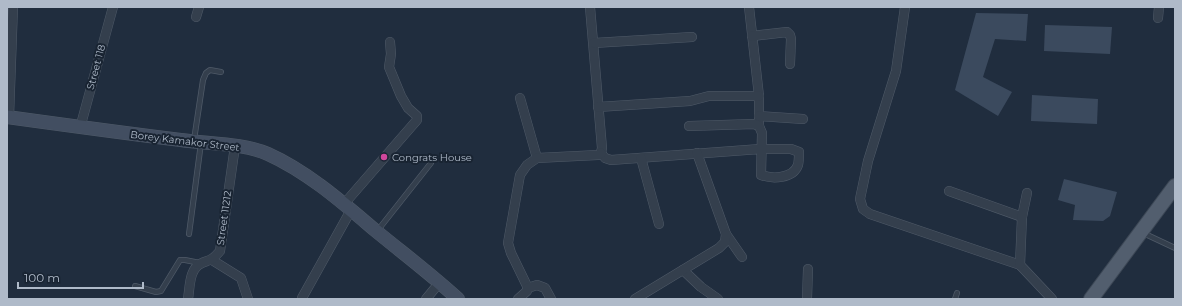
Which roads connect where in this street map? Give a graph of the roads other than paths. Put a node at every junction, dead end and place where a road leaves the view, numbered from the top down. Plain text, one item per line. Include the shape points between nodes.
1 (14, 7) edge
2 (113, 7) edge
3 (198, 7) edge
4 (590, 7) edge
5 (749, 7) edge
6 (905, 7) edge
7 (1159, 7) edge
8 (196, 17) dead end
9 (1158, 18) dead end
10 (10, 35) edge
11 (752, 36) junction
12 (692, 37) dead end
13 (390, 42) dead end
14 (594, 43) junction
15 (790, 64) dead end
16 (221, 72) dead end
17 (759, 96) junction
18 (520, 98) dead end
19 (598, 107) junction
20 (759, 116) junction
21 (8, 117) edge
22 (803, 119) dead end
23 (689, 126) dead end
24 (758, 126) junction
25 (80, 128) junction
26 (197, 142) junction
27 (235, 146) junction
28 (760, 149) junction
29 (601, 153) junction
30 (697, 154) junction
31 (537, 158) junction
32 (641, 158) junction
33 (432, 163) dead end
34 (1175, 186) edge
35 (949, 191) dead end
36 (1027, 193) dead end
37 (348, 207) junction
38 (1022, 217) junction
39 (659, 224) dead end
40 (377, 232) junction
41 (1141, 232) junction
42 (189, 234) dead end
43 (726, 234) junction
44 (1175, 248) edge
45 (742, 257) dead end
46 (212, 260) junction
47 (200, 263) junction
48 (1020, 265) junction
49 (808, 269) dead end
50 (684, 270) junction
51 (440, 282) junction
52 (135, 286) dead end
53 (528, 288) junction
54 (957, 293) dead end
55 (302, 298) edge
56 (188, 299) edge
57 (248, 299) edge
58 (426, 299) edge
59 (458, 299) edge
60 (518, 299) edge
61 (551, 299) edge
62 (635, 299) edge
63 (718, 299) edge
64 (807, 299) edge
65 (955, 299) edge
66 (1052, 299) edge
67 (1091, 299) edge

1 - 10 street
2 - 25 street, Street 118
3 - 8 street
4 - 14 street
5 - 11 street
6 - 48 street via 896,71 868,161 860,199 862,209 870,214
7 - 9 street
10 - 21 street
11 - 15 street via 787,32 791,39
11 - 17 street
12 - 14 street
13 - 37 street via 389,67 401,96 408,108 417,116 417,120
14 - 19 street
16 - 26 lane via 210,70 203,80
17 - 19 street via 709,96 690,101
17 - 20 street
18 - 31 street
19 - 29 street
20 - 22 street
20 - 24 street
21 - 25 main road, Borey Kamakor Street
23 - 24 street
24 - 28 street via 762,133
25 - 26 main road, Borey Kamakor Street
26 - 27 main road, Borey Kamakor Street
26 - 42 lane
27 - 37 main road, Borey Kamakor Street via 267,154 296,168
27 - 46 street, Street 11212 via 220,251
28 - 28 street via 791,149 799,152 798,166 791,174 783,177 767,177 761,174
28 - 30 street
29 - 31 street
29 - 32 street via 610,160
30 - 32 street
30 - 43 street
31 - 53 street via 527,165 520,175 508,243
32 - 39 street
33 - 40 lane
34 - 41 main road
35 - 38 street
36 - 38 street
37 - 40 main road, Borey Kamakor Street
37 - 55 street
38 - 48 street
40 - 51 main road, Borey Kamakor Street
41 - 44 lane
41 - 67 main road
43 - 45 street
43 - 50 street via 725,242 719,248
46 - 47 street
46 - 57 street via 240,278
47 - 52 lane via 180,260 161,291
47 - 56 street via 193,270
48 - 66 street
49 - 64 street
50 - 62 street
50 - 63 street
51 - 58 street
51 - 59 main road, Borey Kamakor Street
53 - 60 street
53 - 61 street via 537,285 545,288
54 - 65 lane

